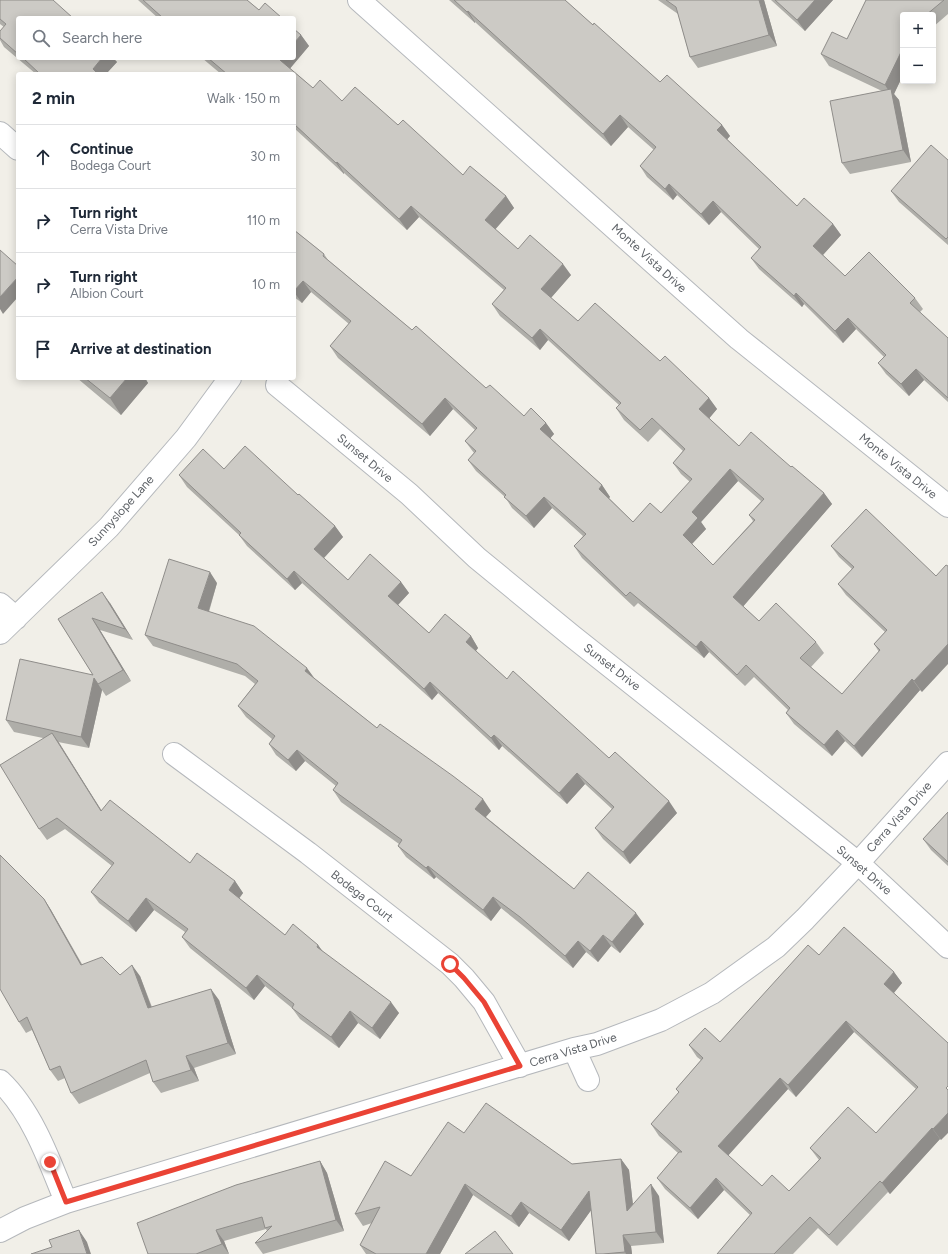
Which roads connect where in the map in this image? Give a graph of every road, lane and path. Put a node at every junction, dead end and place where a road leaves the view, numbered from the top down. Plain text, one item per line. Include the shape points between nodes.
1 (365, 2) edge
2 (0, 132) edge
3 (16, 147) edge
4 (229, 380) edge
5 (277, 385) dead end
6 (948, 506) edge
7 (8, 611) edge
8 (0, 634) edge
9 (174, 754) dead end
10 (948, 763) edge
11 (858, 863) junction
12 (948, 947) edge
13 (574, 1049) junction
14 (520, 1066) junction
15 (588, 1080) dead end
16 (0, 1081) edge
17 (66, 1202) junction
18 (0, 1231) edge

1 - 6 street, Monte Vista Drive via 739,339
2 - 3 street
4 - 7 street, Sunnyslope Lane via 186,438 109,527
5 - 11 street, Sunset Drive via 409,494 477,558
7 - 8 street, Sunnyslope Lane
9 - 14 street, Bodega Court via 450,964 484,1002
10 - 11 street, Cerra Vista Drive
11 - 12 street, Sunset Drive
11 - 13 street, Cerra Vista Drive via 776,947 712,993 660,1020 597,1044
13 - 14 street, Cerra Vista Drive
13 - 15 street
14 - 17 street, Cerra Vista Drive
16 - 17 street via 24,1110 50,1162
17 - 18 street, Cerra Vista Drive

